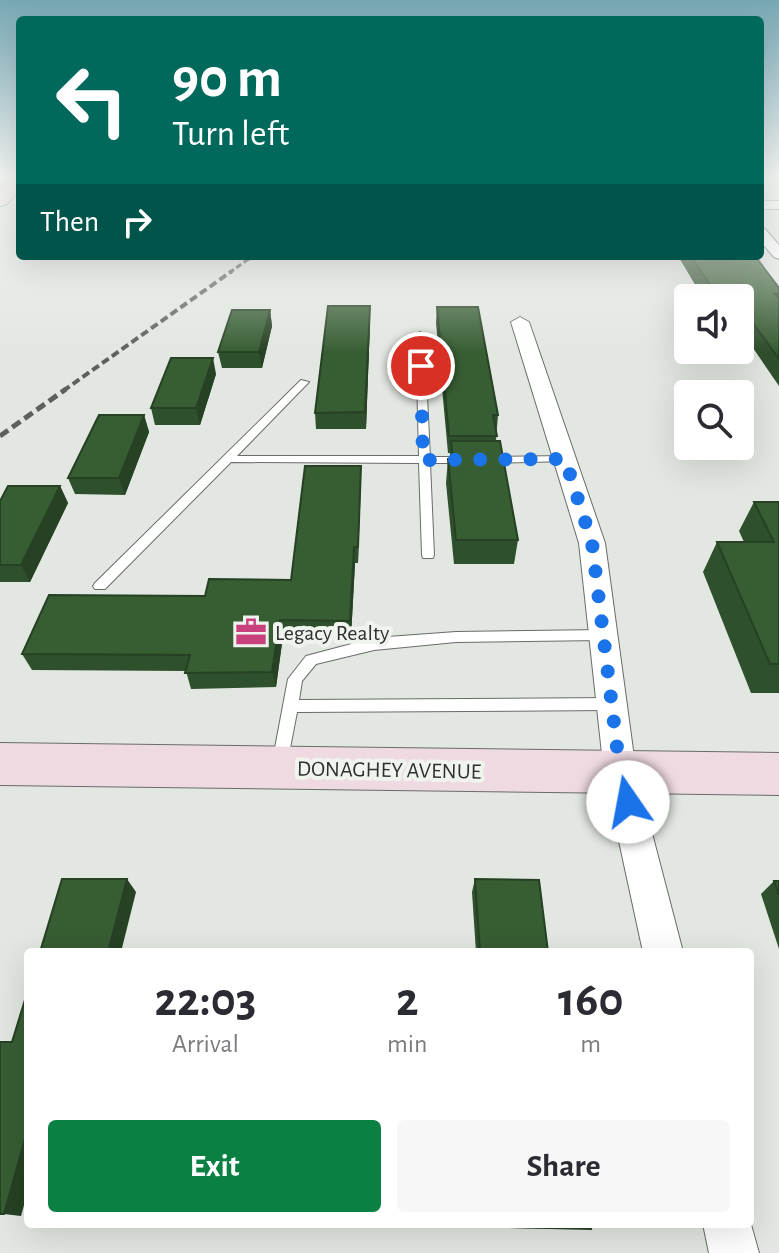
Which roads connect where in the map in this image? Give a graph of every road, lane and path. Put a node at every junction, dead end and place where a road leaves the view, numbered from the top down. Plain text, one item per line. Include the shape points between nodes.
1 (764, 237) edge
2 (779, 254) edge
3 (520, 322) dead end
4 (420, 335) dead end
5 (304, 382) dead end
6 (228, 459) junction
7 (565, 459) junction
8 (423, 460) junction
9 (428, 555) dead end
10 (100, 586) dead end
11 (603, 635) junction
12 (612, 704) junction
13 (290, 706) junction
14 (0, 765) edge
15 (279, 768) junction
16 (620, 772) junction
17 (779, 774) edge
18 (662, 948) edge
19 (728, 1228) edge
20 (734, 1253) edge

1 - 2 street
3 - 7 street
4 - 8 lane
5 - 6 lane
6 - 8 lane
6 - 10 lane
7 - 8 lane
7 - 11 street via 592,543
8 - 9 lane
11 - 12 street
11 - 13 lane via 374,644 311,660 295,679
12 - 13 lane
12 - 16 street
13 - 15 lane
14 - 15 street, DONAGHEY AVENUE
15 - 16 street, DONAGHEY AVENUE
16 - 17 street, DONAGHEY AVENUE
16 - 18 street
19 - 20 street

